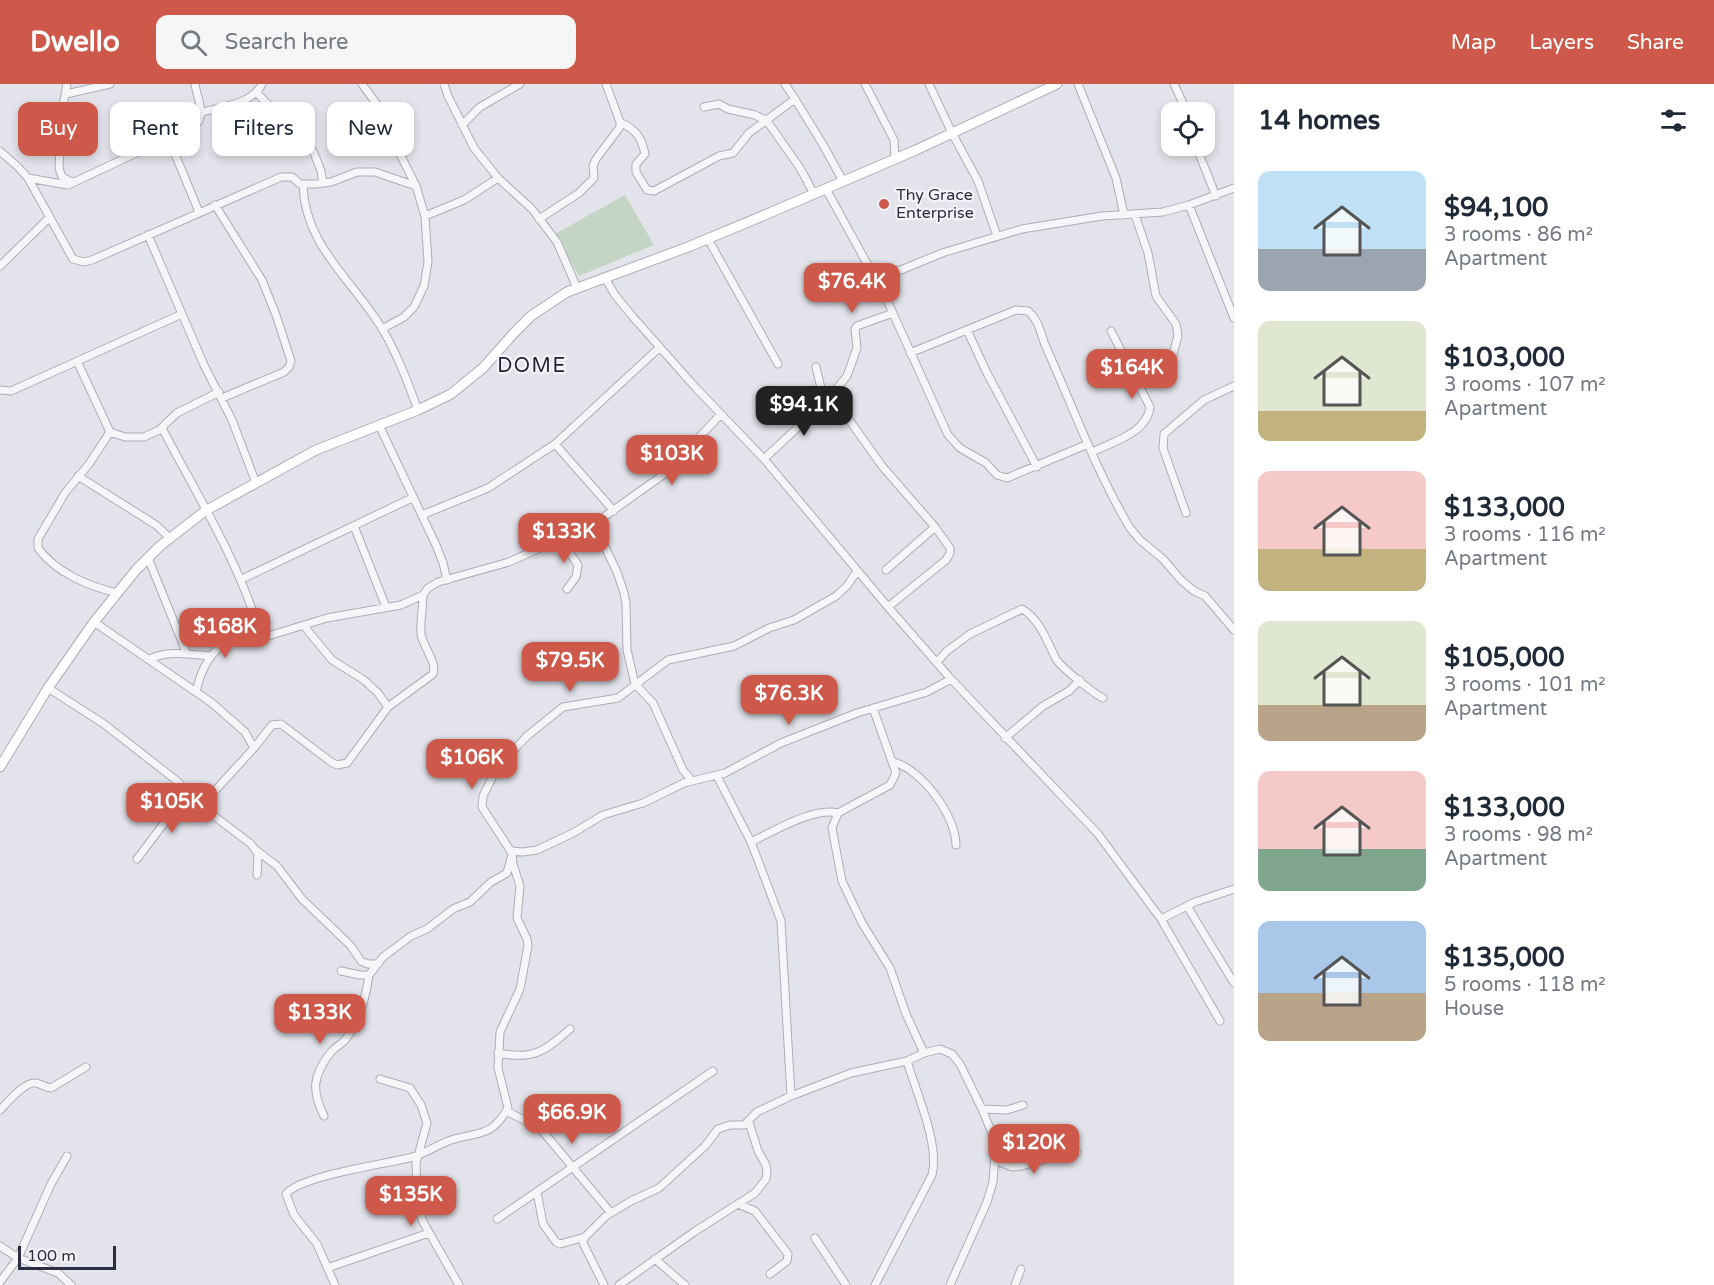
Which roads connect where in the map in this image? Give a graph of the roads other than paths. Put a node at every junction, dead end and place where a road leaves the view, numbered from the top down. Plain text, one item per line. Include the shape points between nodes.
1 (67, 84) edge
2 (110, 84) edge
3 (195, 84) edge
4 (262, 84) edge
5 (362, 84) edge
6 (444, 84) edge
7 (520, 84) edge
8 (606, 84) edge
9 (785, 84) edge
10 (865, 84) edge
11 (929, 84) edge
12 (1057, 84) edge
13 (1078, 84) edge
14 (1174, 84) edge
15 (257, 93) junction
16 (66, 94) junction
17 (795, 99) junction
18 (1182, 102) edge
19 (704, 107) dead end
20 (202, 112) junction
21 (200, 121) edge
22 (767, 121) junction
23 (620, 122) junction
24 (462, 124) junction
25 (952, 134) junction
26 (0, 151) edge
27 (127, 156) edge
28 (176, 156) edge
29 (1200, 156) edge
30 (895, 159) junction
31 (28, 178) junction
32 (498, 178) junction
33 (843, 181) junction
34 (72, 182) junction
35 (322, 183) junction
36 (303, 184) junction
37 (416, 186) junction
38 (1234, 188) edge
39 (826, 189) junction
40 (814, 194) junction
41 (1216, 196) junction
42 (215, 205) junction
43 (1189, 205) junction
44 (199, 212) junction
45 (1124, 215) junction
46 (1135, 215) junction
47 (425, 216) junction
48 (49, 218) junction
49 (539, 219) junction
50 (148, 235) junction
51 (998, 236) junction
52 (708, 238) junction
53 (0, 266) edge
54 (873, 274) junction
55 (605, 278) junction
56 (577, 288) junction
57 (893, 313) junction
58 (182, 314) junction
59 (1234, 318) edge
60 (382, 328) junction
61 (967, 330) junction
62 (1111, 331) dead end
63 (660, 347) junction
64 (910, 353) junction
65 (77, 361) junction
66 (778, 364) dead end
67 (816, 367) dead end
68 (1136, 381) junction
69 (1234, 386) edge
70 (0, 390) edge
71 (220, 395) junction
72 (829, 398) junction
73 (418, 410) junction
74 (721, 414) junction
75 (379, 425) junction
76 (162, 428) junction
77 (110, 432) junction
78 (555, 444) junction
79 (1088, 444) junction
80 (1092, 452) junction
81 (764, 459) junction
82 (1036, 467) junction
83 (78, 476) junction
84 (256, 483) junction
85 (412, 498) junction
86 (205, 511) junction
87 (614, 511) junction
88 (1186, 513) dead end
89 (422, 514) junction
90 (594, 524) junction
91 (354, 526) junction
92 (935, 527) junction
93 (170, 538) junction
94 (561, 540) junction
95 (148, 558) junction
96 (886, 570) dead end
97 (857, 571) junction
98 (242, 579) junction
99 (447, 580) junction
100 (567, 589) dead end
101 (118, 593) junction
102 (423, 595) junction
103 (888, 607) junction
104 (387, 608) junction
105 (94, 622) junction
106 (304, 626) junction
107 (259, 630) junction
108 (1234, 630) edge
109 (187, 654) junction
110 (210, 656) junction
111 (148, 659) junction
112 (937, 662) junction
113 (951, 679) junction
114 (1080, 680) junction
115 (635, 684) junction
116 (48, 688) junction
117 (196, 692) junction
118 (1103, 698) dead end
119 (388, 707) junction
120 (873, 708) junction
121 (1005, 738) junction
122 (254, 748) junction
123 (894, 762) junction
124 (0, 767) edge
125 (717, 776) junction
126 (692, 780) junction
127 (187, 793) junction
128 (201, 806) junction
129 (838, 813) junction
130 (751, 842) junction
131 (956, 845) dead end
132 (256, 850) junction
133 (511, 852) junction
134 (137, 859) dead end
135 (256, 874) dead end
136 (1234, 888) edge
137 (1187, 906) junction
138 (1161, 919) junction
139 (378, 964) junction
140 (341, 971) dead end
141 (369, 975) junction
142 (1234, 983) edge
143 (1220, 1021) dead end
144 (570, 1029) dead end
145 (498, 1053) junction
146 (924, 1053) junction
147 (907, 1061) junction
148 (86, 1067) dead end
149 (713, 1071) dead end
150 (380, 1078) dead end
151 (791, 1095) junction
152 (1023, 1105) dead end
153 (982, 1109) junction
154 (0, 1110) edge
155 (506, 1111) junction
156 (324, 1116) dead end
157 (749, 1122) junction
158 (1077, 1152) dead end
159 (417, 1155) junction
160 (67, 1156) dead end
161 (995, 1161) junction
162 (574, 1166) junction
163 (537, 1192) junction
164 (738, 1204) junction
165 (611, 1213) junction
166 (497, 1219) dead end
167 (429, 1233) junction
168 (585, 1237) junction
169 (814, 1238) dead end
170 (0, 1246) edge
171 (18, 1258) junction
172 (655, 1259) junction
173 (327, 1268) junction
174 (1021, 1269) dead end
175 (770, 1274) dead end
176 (0, 1282) edge
177 (71, 1285) edge
178 (335, 1285) edge
179 (459, 1285) edge
180 (604, 1285) edge
181 (619, 1285) edge
182 (685, 1285) edge
183 (846, 1285) edge
184 (875, 1285) edge
185 (950, 1285) edge
186 (1015, 1285) edge

1 - 16 street
2 - 16 street
3 - 20 street
4 - 15 street
5 - 37 street via 384,114
6 - 24 street
7 - 24 street via 480,107
8 - 23 street
9 - 17 street
10 - 30 street via 894,140
11 - 25 street
12 - 25 street
13 - 45 street via 1116,178
14 - 18 street
15 - 20 street
15 - 35 street via 304,137 314,153
16 - 34 street via 59,168 62,177
17 - 22 street
17 - 33 street
19 - 22 street via 719,104
20 - 21 street
22 - 23 street via 745,137 733,153 719,156 654,191 645,187 636,172 636,164 645,154 638,134
22 - 40 street
23 - 49 street via 619,130 596,159 594,178 579,193
24 - 32 street via 474,148
25 - 30 street
25 - 51 street via 978,181
26 - 31 street
27 - 34 street
28 - 44 street
29 - 41 street
30 - 33 street
31 - 34 street via 55,184
31 - 48 street
32 - 47 street via 465,200
32 - 49 street
33 - 39 street
35 - 36 street
35 - 37 street via 366,171
36 - 42 street via 292,177 281,177
36 - 60 street via 305,209 314,234
37 - 47 street
38 - 41 street
39 - 40 street
39 - 54 street
40 - 52 street
41 - 43 street
42 - 44 street
42 - 71 street via 262,280 291,361 284,372
43 - 46 street
43 - 59 street
44 - 50 street
45 - 46 street
45 - 51 street via 1044,225
46 - 68 street via 1156,296 1176,324 1178,336 1173,354
47 - 60 street via 428,262 424,286 404,317
48 - 50 street via 66,250 78,261 92,260
48 - 53 street
49 - 56 street via 562,249
50 - 58 street
51 - 54 street via 901,270
52 - 55 street
52 - 66 street
54 - 57 street
55 - 56 street
55 - 63 street
56 - 73 street via 531,316 483,368 452,394
57 - 64 street
57 - 72 street via 857,326 857,348 849,374
58 - 65 street
58 - 71 street
60 - 73 street
61 - 64 street
61 - 79 street via 1016,310 1028,310 1034,316
61 - 82 street
62 - 68 street
63 - 74 street
63 - 78 street
64 - 82 street via 954,442 1002,478
65 - 70 street via 11,391
65 - 77 street
67 - 72 street via 819,384
68 - 80 street via 1150,407 1145,422
69 - 88 street via 1204,400 1164,434 1163,448
71 - 76 street via 177,413
71 - 84 street
72 - 81 street
72 - 92 street
73 - 75 street
74 - 81 street
74 - 87 street via 677,465
75 - 84 street via 316,450
75 - 85 street
76 - 77 street via 139,438
76 - 86 street
77 - 83 street
78 - 87 street
78 - 89 street via 488,488
79 - 80 street
79 - 82 street
80 - 108 street via 1135,534 1181,580 1205,596
81 - 97 street
83 - 93 street
83 - 101 street via 38,539 38,548 71,575 95,588
84 - 86 street
85 - 89 street
85 - 91 street
86 - 93 street
86 - 98 street
87 - 90 street
89 - 99 street
90 - 94 street
90 - 115 street via 624,593 627,650
91 - 98 street
91 - 104 street
92 - 96 street
92 - 103 street via 950,548 949,557
93 - 95 street
94 - 99 street via 509,562
94 - 100 street via 578,565 576,577
95 - 101 street
95 - 109 street
97 - 103 street
97 - 115 street via 836,596 794,620 734,646 668,660
98 - 107 street
99 - 102 street via 428,588
101 - 105 street
102 - 104 street
102 - 119 street via 421,632 435,670
103 - 112 street
104 - 106 street
105 - 111 street
105 - 116 street
106 - 107 street via 266,638
106 - 119 street via 332,660 364,681
107 - 110 street via 239,635
109 - 110 street
109 - 111 street via 173,652
110 - 117 street
111 - 117 street
112 - 113 street
112 - 114 street via 970,634 1022,609 1053,648 1057,660
113 - 120 street via 927,692
113 - 121 street
114 - 118 street
114 - 121 street
115 - 126 street via 653,703 683,770
115 - 133 street via 618,698 563,707 527,736 497,768 483,796 482,807
116 - 124 street
116 - 127 street via 104,724
117 - 122 street via 245,732
119 - 122 street via 343,765 332,762 281,724 272,725
120 - 123 street
120 - 125 street via 781,743
121 - 138 street via 1098,834
122 - 128 street
123 - 129 street via 896,772 890,785
123 - 131 street via 906,767 936,797 954,827
125 - 126 street
125 - 130 street
126 - 133 street via 643,803 603,815 537,850
127 - 128 street
127 - 134 street
128 - 132 street
129 - 130 street via 808,817
129 - 146 street via 832,828 842,881 890,968
130 - 151 street via 782,921
132 - 135 street
132 - 139 street via 278,866 302,899 350,945 361,961
133 - 139 street via 507,873 470,902 411,936
133 - 145 street via 520,886 517,918 528,946 520,989 502,1023
136 - 137 street
137 - 138 street
137 - 142 street
138 - 143 street
139 - 141 street
140 - 141 street
141 - 156 street via 364,1001 346,1040 331,1051 316,1077 315,1094
144 - 145 street via 537,1053 521,1057
145 - 155 street
146 - 147 street
146 - 153 street via 940,1049 952,1054
147 - 151 street via 851,1073
147 - 184 street via 930,1133 934,1168
148 - 154 street via 51,1088 30,1083
149 - 162 street
150 - 159 street via 410,1088 421,1105 427,1123
151 - 157 street via 757,1112
152 - 153 street via 1007,1110
153 - 161 street via 996,1143
155 - 159 street via 483,1134 449,1141
155 - 162 street via 540,1128
157 - 164 street via 767,1173 755,1193
157 - 165 street via 718,1130 659,1188
158 - 161 street via 1022,1166
159 - 167 street via 419,1205
159 - 173 street via 344,1171 301,1184 286,1194 294,1215 317,1244
160 - 171 street
161 - 185 street via 987,1202
162 - 163 street
162 - 165 street
163 - 166 street
163 - 168 street via 543,1224 556,1242
164 - 172 street
164 - 175 street via 755,1211 788,1254 787,1261
165 - 168 street
167 - 173 street
167 - 179 street
168 - 180 street via 583,1243
169 - 183 street
170 - 171 street
171 - 176 street
171 - 177 street via 58,1274
172 - 181 street
172 - 182 street
173 - 178 street
174 - 186 street

